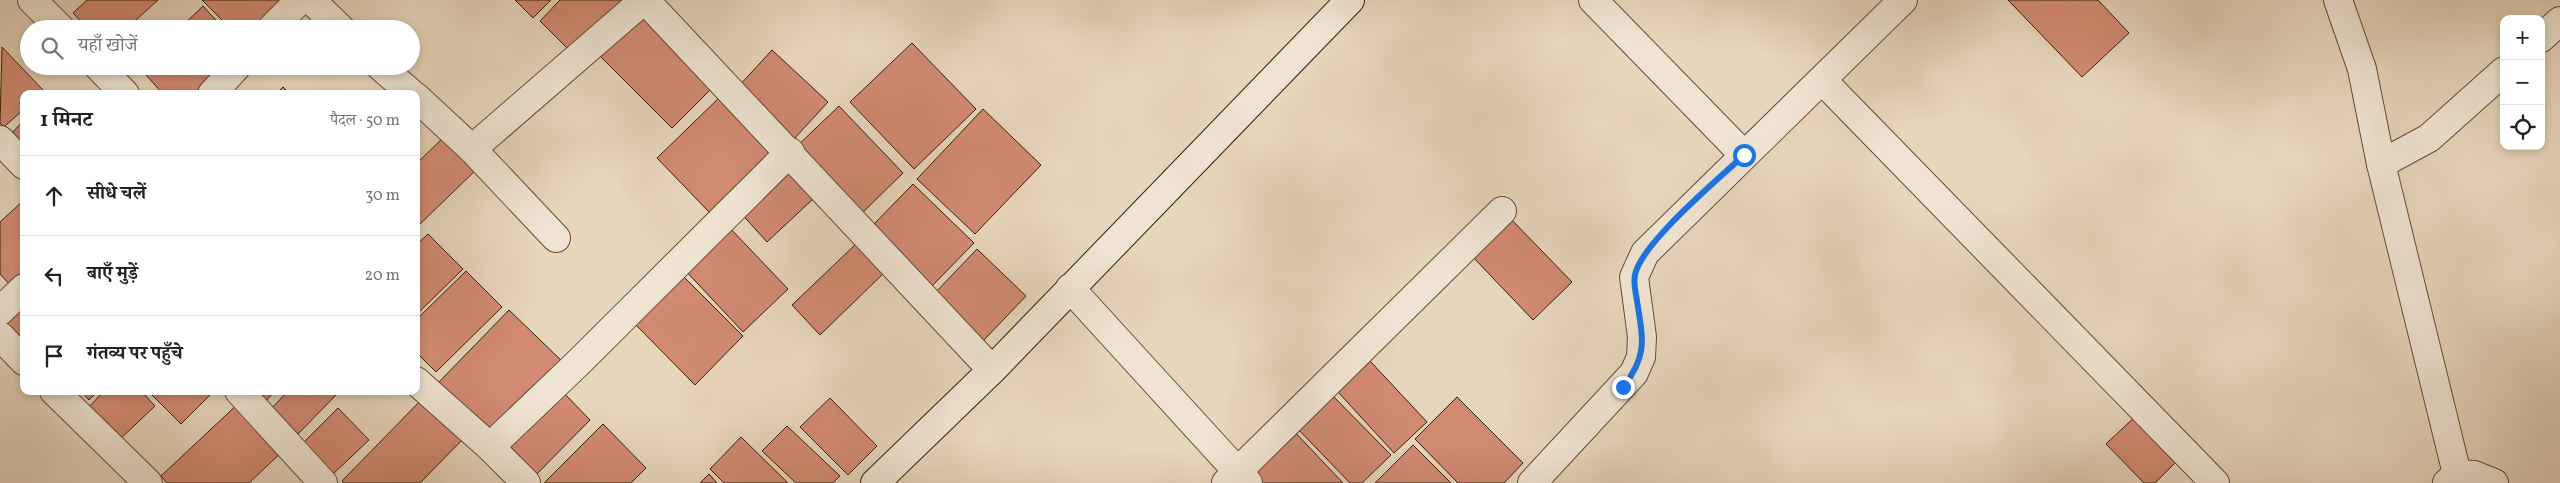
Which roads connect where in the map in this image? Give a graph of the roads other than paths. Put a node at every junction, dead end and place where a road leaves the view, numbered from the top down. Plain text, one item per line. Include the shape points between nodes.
1 (32, 0) edge
2 (300, 0) edge
3 (311, 0) edge
4 (644, 0) edge
5 (1350, 0) edge
6 (1593, 0) edge
7 (1903, 0) edge
8 (2338, 0) edge
9 (52, 20) edge
10 (280, 20) edge
11 (332, 20) edge
12 (2560, 21) edge
13 (2545, 34) edge
14 (107, 75) edge
15 (229, 75) edge
16 (390, 75) edge
17 (2500, 76) edge
18 (1822, 80) junction
19 (121, 90) edge
20 (216, 90) edge
21 (407, 90) edge
22 (420, 102) edge
23 (0, 140) edge
24 (472, 149) junction
25 (790, 152) junction
26 (1744, 155) junction
27 (20, 161) edge
28 (2381, 164) junction
29 (1502, 211) dead end
30 (556, 238) dead end
31 (1070, 288) junction
32 (20, 292) edge
33 (0, 311) edge
34 (0, 336) edge
35 (20, 357) edge
36 (992, 370) junction
37 (420, 385) edge
38 (58, 395) edge
39 (243, 395) edge
40 (490, 446) junction
41 (1237, 479) edge
42 (2452, 479) edge
43 (148, 483) edge
44 (323, 483) edge
45 (526, 483) edge
46 (875, 483) edge
47 (1532, 483) edge
48 (2215, 483) edge
49 (2494, 483) edge

1 - 9 street
2 - 10 street
3 - 11 street
4 - 24 street
4 - 25 street
5 - 31 street
6 - 26 street
7 - 18 street
8 - 28 street via 2362,69
12 - 13 street
14 - 19 street
15 - 20 street
16 - 21 street
17 - 28 street via 2429,138
18 - 26 street
18 - 48 street
22 - 24 street
23 - 27 street
24 - 30 street
25 - 36 street
25 - 40 street via 584,358
26 - 47 street via 1645,253 1634,277 1642,337 1641,358 1634,373
28 - 42 street
29 - 41 street
31 - 36 street
31 - 41 street
32 - 33 street
34 - 35 street
36 - 46 street
37 - 40 street
38 - 43 street
39 - 44 street
40 - 45 street
42 - 49 street via 2474,475

